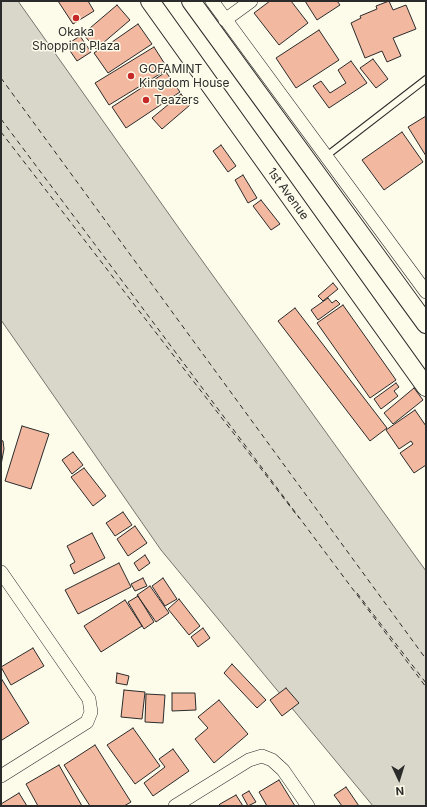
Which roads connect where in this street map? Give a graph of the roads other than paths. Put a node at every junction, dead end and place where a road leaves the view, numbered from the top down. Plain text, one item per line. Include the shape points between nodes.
1 (150, 1) edge
2 (191, 1) edge
3 (212, 1) edge
4 (251, 1) edge
5 (224, 20) junction
6 (426, 79) edge
7 (326, 157) junction
8 (426, 292) edge
9 (426, 324) edge
10 (426, 387) edge
11 (1, 572) edge
12 (1, 776) edge
13 (175, 806) edge
14 (308, 806) edge

1 - 10 main road, 1st Avenue
2 - 9 main road
3 - 5 street
4 - 5 street
5 - 7 street
6 - 7 lane
7 - 8 street
11 - 12 street via 89,699 91,712 87,722
13 - 14 street via 249,760 262,756 272,760 283,770

